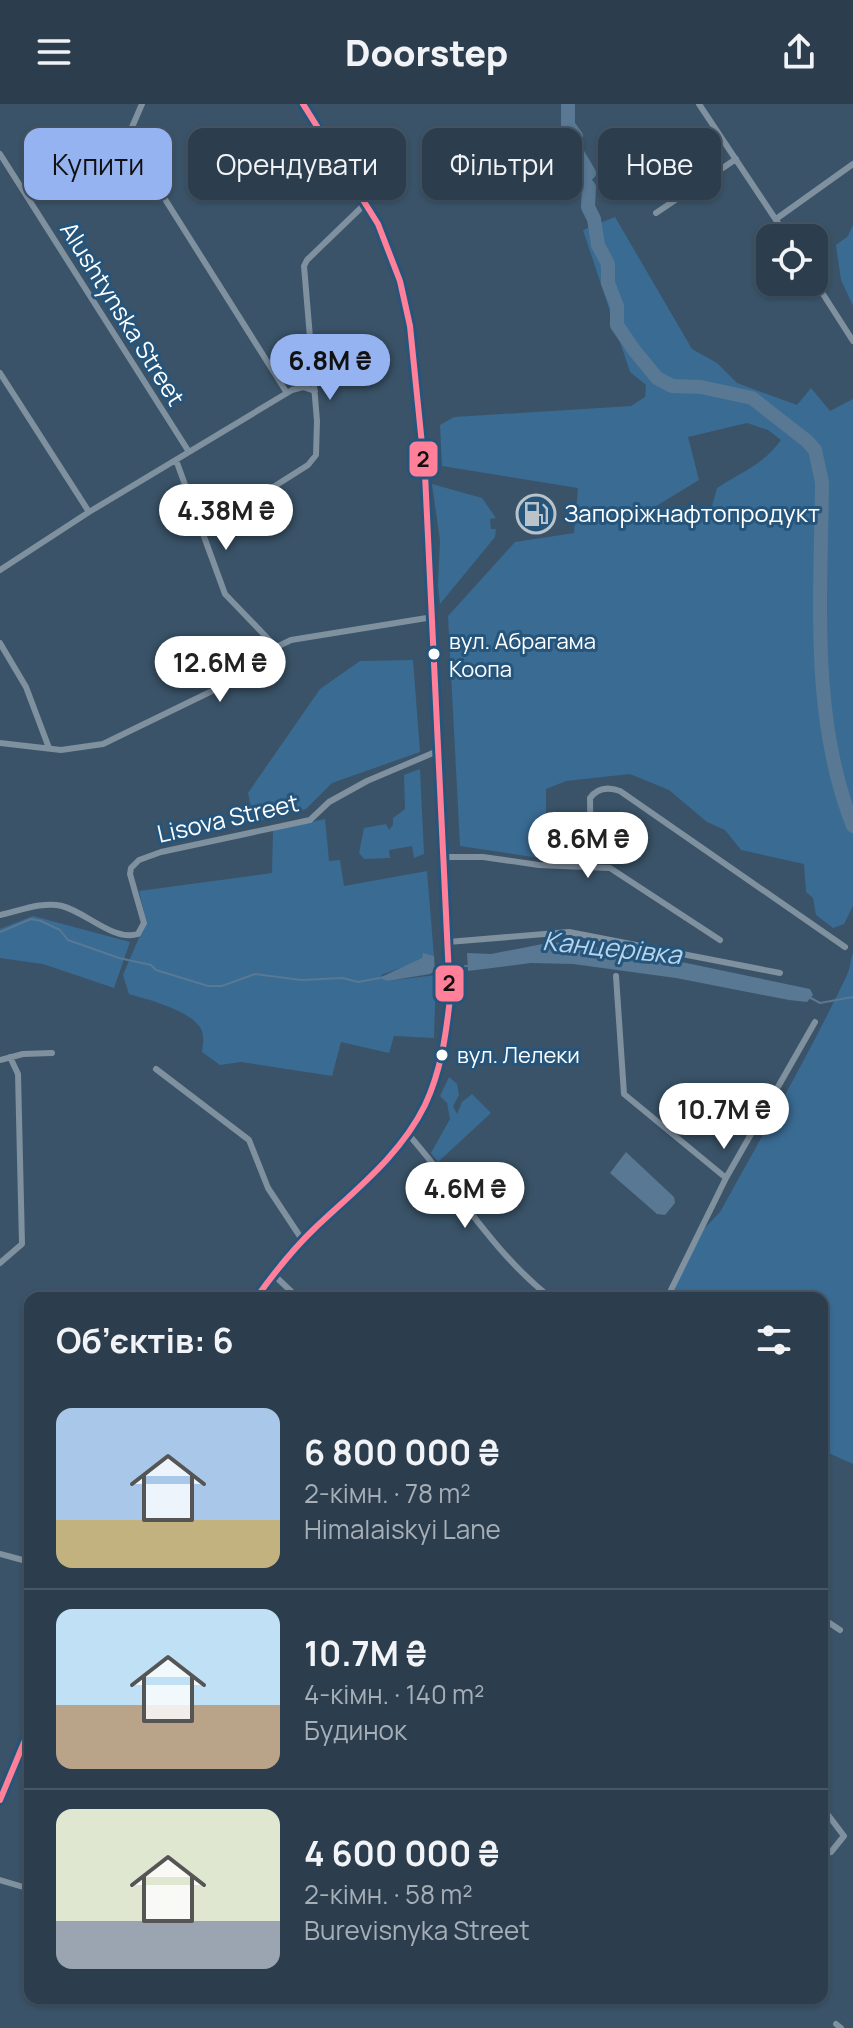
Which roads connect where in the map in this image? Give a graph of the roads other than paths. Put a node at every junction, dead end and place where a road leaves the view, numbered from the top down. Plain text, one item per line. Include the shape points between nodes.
1 (142, 104) edge
2 (303, 104) edge
3 (699, 104) edge
4 (0, 154) edge
5 (736, 159) junction
6 (853, 164) edge
7 (365, 204) junction
8 (656, 213) dead end
9 (776, 219) junction
10 (779, 224) edge
11 (824, 296) edge
12 (853, 341) edge
13 (0, 373) edge
14 (315, 391) junction
15 (287, 393) junction
16 (189, 452) junction
17 (176, 460) junction
18 (89, 512) junction
19 (202, 528) junction
20 (0, 570) edge
21 (433, 617) junction
22 (0, 643) edge
23 (275, 646) junction
24 (0, 743) edge
25 (49, 748) junction
26 (440, 750) junction
27 (444, 857) junction
28 (591, 865) junction
29 (0, 915) edge
30 (720, 940) dead end
31 (448, 942) junction
32 (845, 947) dead end
33 (780, 973) dead end
34 (616, 976) dead end
35 (815, 1022) dead end
36 (52, 1053) dead end
37 (10, 1057) junction
38 (0, 1060) edge
39 (156, 1069) dead end
40 (408, 1134) junction
41 (726, 1178) junction
42 (303, 1241) junction
43 (0, 1263) edge
44 (273, 1274) junction
45 (260, 1292) edge
46 (292, 1292) edge
47 (545, 1292) edge
48 (670, 1292) edge
49 (0, 1554) edge
50 (24, 1560) edge
51 (828, 1622) edge
52 (840, 1630) dead end
53 (24, 1742) edge
54 (0, 1800) edge
55 (828, 1814) edge
56 (828, 1853) edge
57 (0, 1880) edge
58 (24, 1887) edge

1 - 15 street via 129,142
2 - 7 main road
3 - 5 street
4 - 16 street, Alushtynska Street
5 - 8 street
5 - 9 street
6 - 9 street
7 - 14 street via 304,266
7 - 21 main road via 393,260 410,326
9 - 10 street
11 - 12 street
13 - 18 street
14 - 15 street via 298,387
14 - 19 street via 317,448 312,461
15 - 16 street
16 - 17 street
17 - 18 street
17 - 19 street
18 - 20 street
19 - 23 street via 225,594
21 - 23 street
21 - 26 main road
22 - 25 street via 26,687
23 - 25 street via 212,691 103,744
24 - 25 street
26 - 27 main road
26 - 29 street, Lisova Street via 355,788 310,820 139,860 130,874 144,923 138,934 125,936 48,904
27 - 28 street
27 - 31 main road
28 - 30 street via 618,870
28 - 32 street via 590,798 606,788 620,791
31 - 33 street via 569,932
31 - 40 main road via 450,998 444,1049 432,1090
34 - 41 street via 624,1094
35 - 41 street
36 - 37 street
37 - 38 street
37 - 43 street via 18,1074 22,1244
39 - 42 street via 249,1140 268,1188
40 - 42 main road
40 - 47 street via 495,1243
41 - 48 street
42 - 44 main road
44 - 45 main road
44 - 46 street
49 - 50 street
51 - 52 street
53 - 54 main road
55 - 56 street via 844,1839
57 - 58 street

